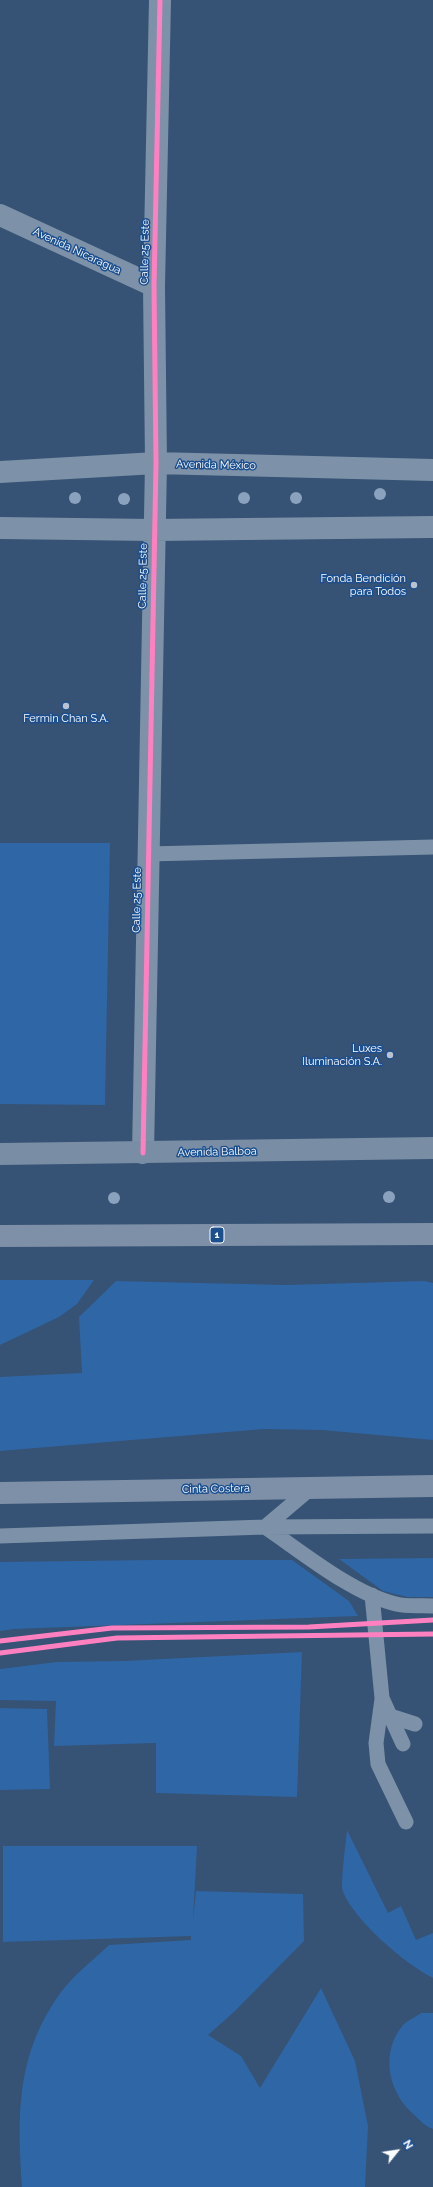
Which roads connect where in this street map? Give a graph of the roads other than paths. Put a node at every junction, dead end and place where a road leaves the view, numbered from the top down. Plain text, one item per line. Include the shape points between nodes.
1 (160, 0) edge
2 (0, 215) edge
3 (154, 286) junction
4 (156, 463) junction
5 (433, 470) edge
6 (0, 472) edge
7 (433, 527) edge
8 (0, 528) edge
9 (153, 530) junction
10 (433, 847) edge
11 (148, 854) junction
12 (433, 1148) edge
13 (143, 1153) junction
14 (0, 1154) edge
15 (0, 1236) edge
16 (431, 1236) edge
17 (0, 1480) edge
18 (433, 1486) edge
19 (311, 1488) junction
20 (55, 1490) junction
21 (0, 1493) edge
22 (433, 1526) edge
23 (265, 1527) junction
24 (0, 1536) edge
25 (372, 1595) junction
26 (433, 1606) edge
27 (382, 1698) junction
28 (390, 1716) junction
29 (415, 1724) dead end
30 (403, 1744) dead end
31 (406, 1822) dead end

1 - 3 street, Calle 25 Este
2 - 3 street, Avenida Nicaragua
3 - 4 street, Calle 25 Este
4 - 5 street, Avenida México
4 - 6 street, Avenida México
4 - 9 street, Calle 25 Este
7 - 9 street
8 - 9 street
9 - 11 street, Calle 25 Este
10 - 11 lane
11 - 13 street, Calle 25 Este
12 - 13 main road, Avenida Balboa
13 - 14 main road, Avenida Balboa
15 - 16 highway, 1
17 - 20 highway
18 - 19 highway, Cinta Costera
19 - 20 highway, Cinta Costera
19 - 23 lane
20 - 21 highway, Cinta Costera
22 - 23 lane
23 - 24 lane
23 - 25 lane via 346,1582
25 - 26 lane via 397,1605
25 - 27 lane
27 - 28 lane
27 - 31 lane via 376,1743 378,1764
28 - 29 lane
28 - 30 lane

